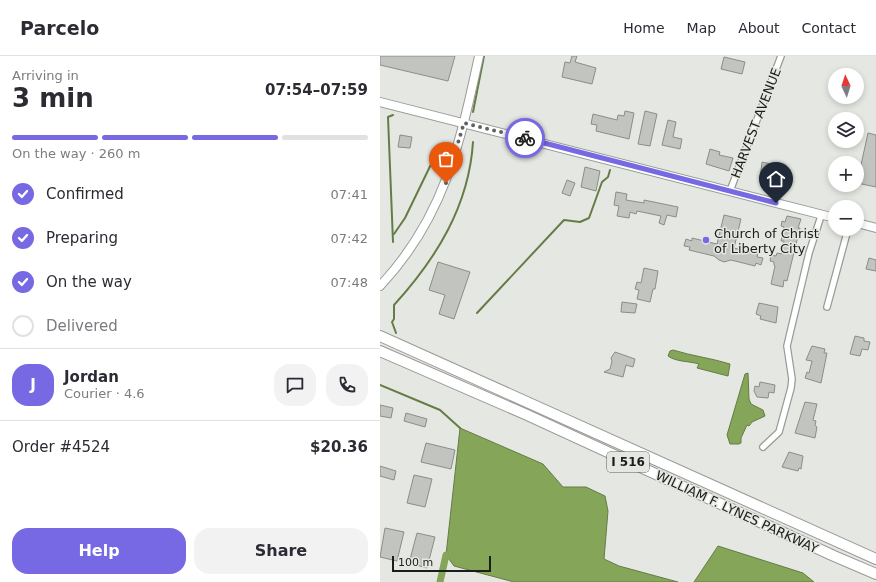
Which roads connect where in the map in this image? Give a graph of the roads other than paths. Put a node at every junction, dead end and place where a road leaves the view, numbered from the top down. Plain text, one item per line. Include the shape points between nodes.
1 (479, 56) edge
2 (781, 56) edge
3 (380, 102) edge
4 (464, 123) junction
5 (730, 190) junction
6 (821, 216) junction
7 (828, 217) edge
8 (864, 225) edge
9 (876, 228) edge
10 (846, 236) edge
11 (380, 286) edge
12 (827, 307) dead end
13 (380, 336) edge
14 (380, 351) edge
15 (763, 447) dead end
16 (876, 559) edge
17 (876, 574) edge

1 - 4 street
2 - 5 street, HARVEST AVENUE
3 - 4 street
4 - 5 street
4 - 11 street via 446,183 432,213 409,251
5 - 6 street
6 - 7 street
6 - 15 street via 809,253 787,346 791,388 779,432
8 - 9 street
10 - 12 street
13 - 16 highway, WILLIAM F. LYNES PARKWAY / I 516
14 - 17 highway, WILLIAM F. LYNES PARKWAY / I 516

